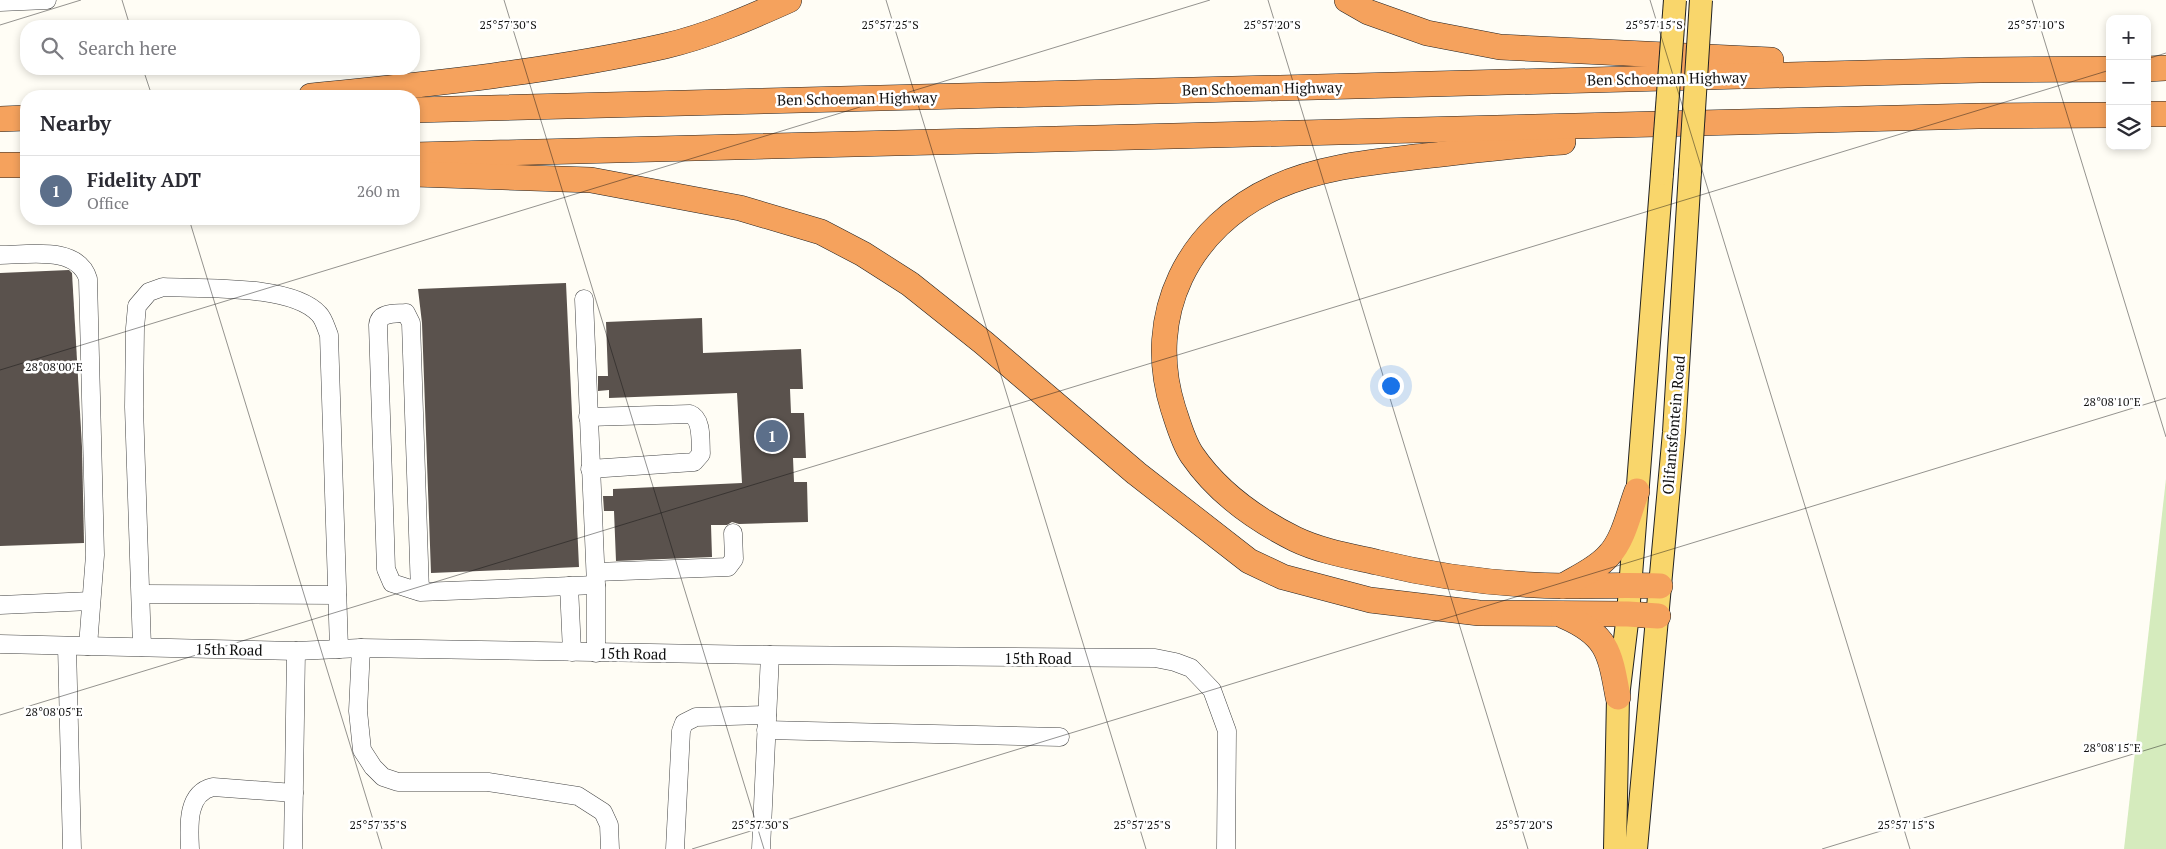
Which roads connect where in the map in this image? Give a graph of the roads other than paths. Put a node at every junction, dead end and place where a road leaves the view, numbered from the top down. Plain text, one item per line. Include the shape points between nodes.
1 (47, 0) edge
2 (790, 0) edge
3 (1347, 0) edge
4 (1675, 0) edge
5 (1701, 0) edge
6 (0, 2) edge
7 (2151, 68) edge
8 (2166, 68) edge
9 (2106, 69) edge
10 (1980, 70) junction
11 (366, 90) edge
12 (420, 110) edge
13 (2151, 114) edge
14 (2166, 114) edge
15 (2106, 115) edge
16 (1978, 116) junction
17 (20, 118) edge
18 (0, 119) edge
19 (420, 155) edge
20 (0, 165) edge
21 (20, 165) edge
22 (420, 174) edge
23 (0, 255) edge
24 (584, 298) dead end
25 (588, 417) junction
26 (590, 469) junction
27 (1637, 491) junction
28 (733, 533) dead end
29 (596, 578) junction
30 (1631, 585) junction
31 (568, 586) junction
32 (1563, 586) junction
33 (1660, 586) junction
34 (420, 592) junction
35 (141, 594) junction
36 (337, 595) junction
37 (91, 601) junction
38 (0, 605) edge
39 (1628, 614) junction
40 (1560, 615) junction
41 (1658, 616) junction
42 (0, 644) edge
43 (67, 646) junction
44 (88, 646) junction
45 (142, 647) junction
46 (361, 648) junction
47 (338, 649) junction
48 (296, 650) junction
49 (572, 652) junction
50 (596, 653) junction
51 (770, 655) junction
52 (1618, 697) junction
53 (767, 722) junction
54 (1060, 737) dead end
55 (294, 792) junction
56 (72, 849) edge
57 (190, 849) edge
58 (293, 849) edge
59 (610, 849) edge
60 (675, 849) edge
61 (761, 849) edge
62 (1226, 849) edge
63 (1615, 849) edge
64 (1636, 849) edge

1 - 6 street
2 - 11 highway via 732,25 666,46
3 - 10 highway via 1368,12 1427,33 1500,47
4 - 27 main road, Olifantsfontein Road, bridge
5 - 33 main road, Olifantsfontein Road, bridge via 1682,316
7 - 8 highway
9 - 10 highway, Ben Schoeman Highway
10 - 12 highway, Ben Schoeman Highway
13 - 14 highway
15 - 16 highway
16 - 19 highway
16 - 32 highway via 1517,145 1367,163 1324,171 1277,186 1228,217 1202,242 1184,269 1172,298 1163,354 1167,388 1191,453 1219,487 1252,516 1298,540 1341,554 1472,580
17 - 18 highway
20 - 21 highway
22 - 40 highway via 591,180 740,208 821,232 910,284 1136,473 1249,561 1284,577 1370,600 1479,613
23 - 37 street via 54,255 73,260 81,265 88,279 95,555
24 - 25 street
25 - 26 street
25 - 26 street via 690,414 699,421 701,454 694,462
26 - 29 street
27 - 30 main road, Olifantsfontein Road
27 - 32 highway via 1616,546 1593,568
28 - 29 street via 734,559 728,567
29 - 31 street
29 - 50 street
30 - 32 highway
30 - 33 highway
30 - 39 main road, Olifantsfontein Road
31 - 34 street
31 - 49 street
33 - 41 main road, Olifantsfontein Road
34 - 34 street via 392,583 386,569 378,320 382,316 406,313 411,323
35 - 36 street
35 - 36 street via 134,328 138,306 149,292 163,287 267,292 302,301 320,314 329,335
35 - 45 street
36 - 47 street
37 - 38 street
37 - 44 street
39 - 40 highway
39 - 41 highway
39 - 52 main road, Olifantsfontein Road
40 - 52 highway via 1582,624 1602,640 1615,675
41 - 64 main road, Olifantsfontein Road
42 - 43 street, 15th Road
43 - 44 street, 15th Road
43 - 56 street
44 - 45 street, 15th Road
45 - 48 street, 15th Road
46 - 47 street, 15th Road
46 - 49 street, 15th Road
46 - 59 street via 358,710 362,750 383,777 398,782 488,782 578,796 603,812 609,825
47 - 48 street, 15th Road
48 - 55 street
49 - 50 street, 15th Road
50 - 51 street, 15th Road
51 - 53 street
51 - 62 street, 15th Road via 1155,658 1190,668 1212,690 1227,731
52 - 63 main road, Olifantsfontein Road
53 - 54 street
53 - 60 street via 696,717 684,722
53 - 61 street
55 - 57 street via 213,787 200,792 195,799 189,825
55 - 58 street

